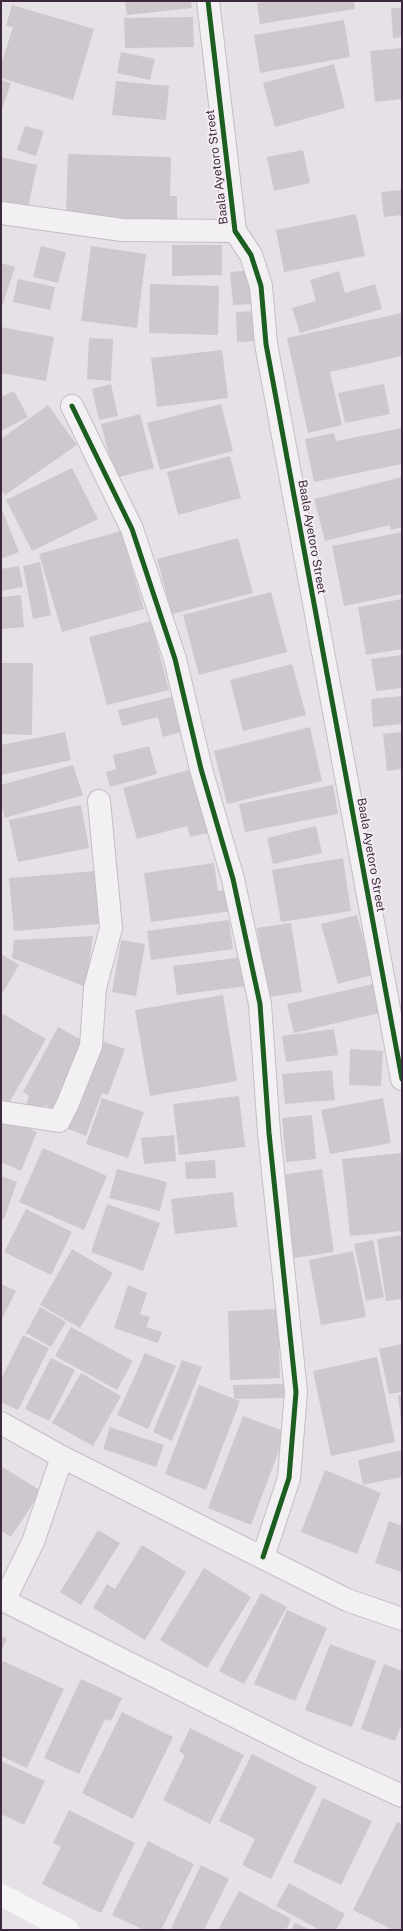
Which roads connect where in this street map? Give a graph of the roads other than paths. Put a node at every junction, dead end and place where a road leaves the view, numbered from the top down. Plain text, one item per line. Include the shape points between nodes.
1 (208, 1) edge
2 (1, 213) edge
3 (235, 231) junction
4 (72, 406) dead end
5 (99, 801) dead end
6 (402, 1079) edge
7 (1, 1112) edge
8 (1, 1422) edge
9 (62, 1458) junction
10 (263, 1557) junction
11 (3, 1600) edge
12 (402, 1619) edge
13 (400, 1788) edge
14 (1, 1895) edge
15 (68, 1930) edge

1 - 3 street, Baala Ayetoro Street
2 - 3 street via 122,230
3 - 6 street, Baala Ayetoro Street via 251,256 261,286 266,344
4 - 10 street via 132,529 175,659 201,769 233,879 260,1004 269,1133 296,1392 289,1478
5 - 7 street via 111,928 95,988 91,1046 59,1122
8 - 9 street
9 - 10 street
9 - 11 street via 33,1542
10 - 12 street via 347,1600
11 - 13 street via 308,1753
14 - 15 street

